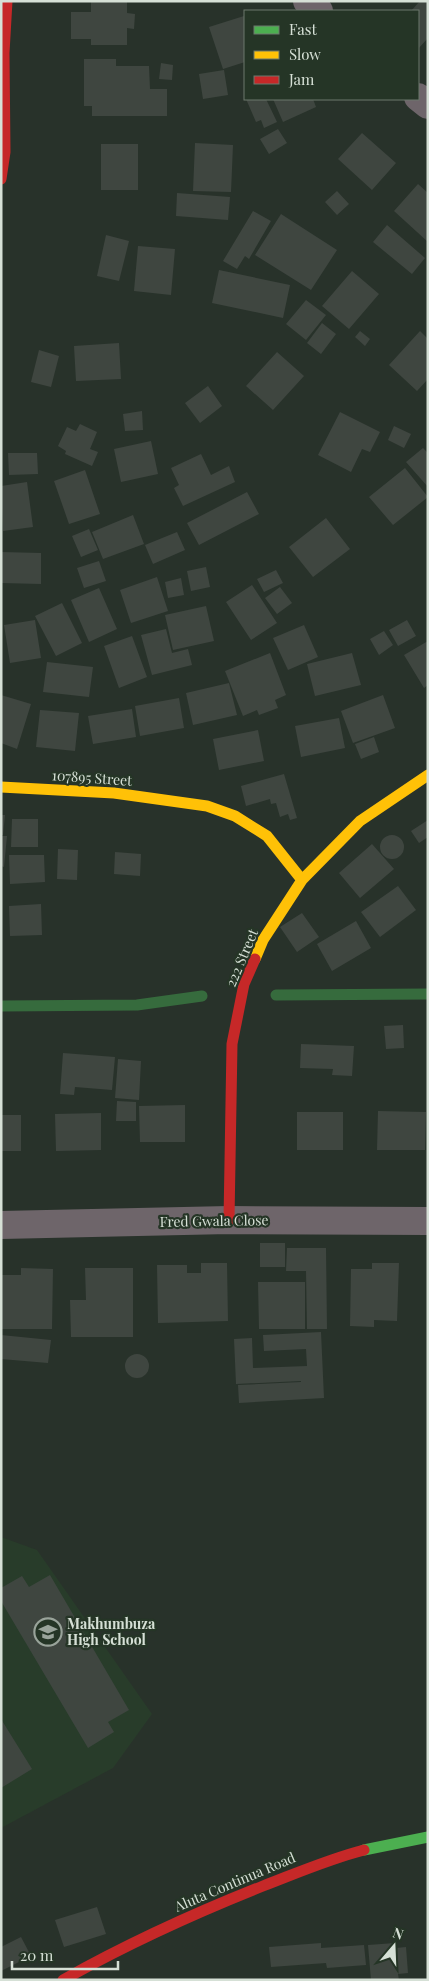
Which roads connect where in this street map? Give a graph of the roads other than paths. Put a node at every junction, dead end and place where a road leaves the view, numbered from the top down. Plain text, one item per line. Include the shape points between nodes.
1 (7, 1) edge
2 (307, 1) edge
3 (318, 10) edge
4 (1, 179) edge
5 (428, 775) edge
6 (1, 787) edge
7 (302, 880) junction
8 (229, 1220) junction
9 (428, 1221) edge
10 (1, 1226) edge
11 (428, 1838) edge
12 (63, 1980) edge

1 - 4 street via 5,152
2 - 3 street
5 - 7 street, 222 Street via 360,821
6 - 7 street, 107895 Street via 114,793 207,806 235,816 267,836
7 - 8 street, 222 Street via 264,940 244,984 232,1044
8 - 9 street, Fred Gwala Close
8 - 10 street, Fred Gwala Close
11 - 12 street, Aluta Continua Road via 336,1856 223,1902

